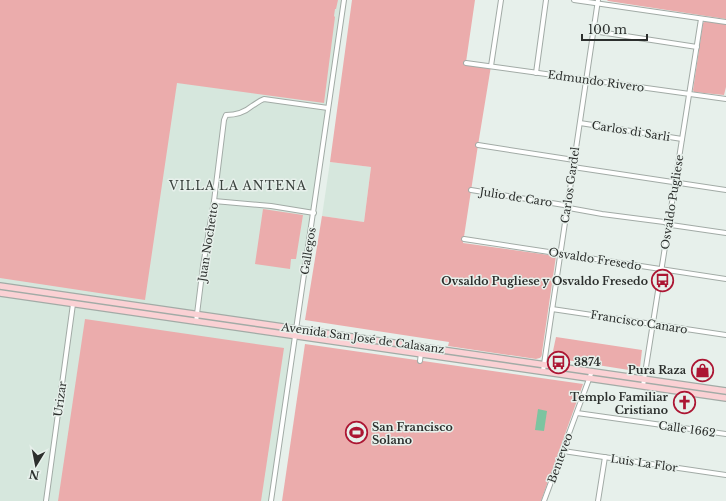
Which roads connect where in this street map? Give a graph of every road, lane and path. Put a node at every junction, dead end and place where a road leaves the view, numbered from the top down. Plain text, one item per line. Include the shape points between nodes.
1 (344, 0) edge
2 (501, 0) edge
3 (546, 0) edge
4 (574, 0) edge
5 (598, 2) edge
6 (701, 19) junction
7 (726, 22) edge
8 (593, 32) junction
9 (697, 47) junction
10 (466, 63) dead end
11 (491, 66) junction
12 (536, 72) junction
13 (586, 79) junction
14 (689, 94) junction
15 (726, 99) edge
16 (328, 108) junction
17 (580, 123) junction
18 (682, 139) junction
19 (478, 145) dead end
20 (574, 160) junction
21 (573, 167) junction
22 (674, 181) junction
23 (471, 190) dead end
24 (726, 190) edge
25 (214, 201) junction
26 (567, 207) junction
27 (314, 212) junction
28 (668, 224) junction
29 (726, 233) edge
30 (464, 239) dead end
31 (560, 253) junction
32 (662, 269) junction
33 (726, 279) edge
34 (0, 286) edge
35 (0, 293) edge
36 (74, 296) junction
37 (73, 304) junction
38 (552, 309) junction
39 (197, 314) junction
40 (196, 322) junction
41 (653, 324) junction
42 (296, 328) junction
43 (726, 335) edge
44 (295, 336) junction
45 (421, 353) junction
46 (420, 361) dead end
47 (544, 364) junction
48 (543, 371) junction
49 (592, 371) junction
50 (590, 378) junction
51 (644, 378) junction
52 (643, 386) junction
53 (726, 391) edge
54 (726, 398) edge
55 (577, 413) junction
56 (726, 434) edge
57 (563, 451) junction
58 (605, 457) junction
59 (726, 475) edge
60 (46, 501) edge
61 (271, 501) edge
62 (544, 501) edge
63 (598, 501) edge

1 - 16 street, Gallegos
2 - 11 street
3 - 12 street
4 - 5 street
5 - 6 street
5 - 8 street, Carlos Gardel
6 - 7 street
6 - 9 street, Osvaldo Pugliese
8 - 9 street
8 - 13 street, Carlos Gardel
9 - 14 street, Osvaldo Pugliese
10 - 11 street, Edmundo Rivero
11 - 12 street, Edmundo Rivero
12 - 13 street, Edmundo Rivero
13 - 14 street, Edmundo Rivero
13 - 17 street, Carlos Gardel
14 - 15 street, Edmundo Rivero
14 - 18 street, Osvaldo Pugliese
16 - 25 street, Juan Nochetto via 264,99 248,110 226,115
16 - 27 street, Gallegos
17 - 18 street, Carlos di Sarli
17 - 20 street, Carlos Gardel
18 - 22 street, Osvaldo Pugliese
19 - 20 street
20 - 21 street, Carlos Gardel
21 - 22 street
21 - 26 street, Carlos Gardel
22 - 24 street
22 - 28 street, Osvaldo Pugliese
23 - 26 street, Julio de Caro
25 - 27 street
25 - 39 street, Juan Nochetto
26 - 28 street, Julio de Caro
26 - 31 street, Carlos Gardel
27 - 42 street, Gallegos
28 - 29 street, Julio de Caro
28 - 32 street, Osvaldo Pugliese
30 - 31 street, Osvaldo Fresedo
31 - 32 street, Osvaldo Fresedo
31 - 38 street, Carlos Gardel
32 - 33 street, Osvaldo Fresedo
32 - 41 street, Osvaldo Pugliese
34 - 36 main road, Avenida San José de Calasanz
35 - 37 main road, Avenida San José de Calasanz
36 - 37 main road, Urizar
36 - 39 main road, Avenida San José de Calasanz
37 - 40 main road, Avenida San José de Calasanz
37 - 60 street, Urizar
38 - 41 street, Francisco Canaro
38 - 47 street, Carlos Gardel
39 - 40 street, Juan Nochetto
39 - 42 main road, Avenida San José de Calasanz
40 - 44 main road, Avenida San José de Calasanz
41 - 43 street, Francisco Canaro
41 - 51 street, Osvaldo Pugliese
42 - 44 street, Gallegos
42 - 47 main road, Avenida San José de Calasanz
44 - 45 main road, Avenida San José de Calasanz
44 - 61 street, Gallegos
45 - 46 street
45 - 48 main road, Avenida San José de Calasanz
47 - 48 street, Carlos Gardel
47 - 49 main road, Avenida San José de Calasanz
48 - 50 main road, Avenida San José de Calasanz
49 - 50 street, Benteveo
49 - 51 main road, Avenida San José de Calasanz
50 - 52 main road, Avenida San José de Calasanz
50 - 55 street, Benteveo
51 - 52 street, Osvaldo Pugliese
51 - 53 main road, Avenida San José de Calasanz
52 - 54 main road, Avenida San José de Calasanz
55 - 56 street, Calle 1662
55 - 57 street, Benteveo
57 - 58 street, Luis La Flor
57 - 62 street, Benteveo
58 - 59 street, Luis La Flor
58 - 63 street

